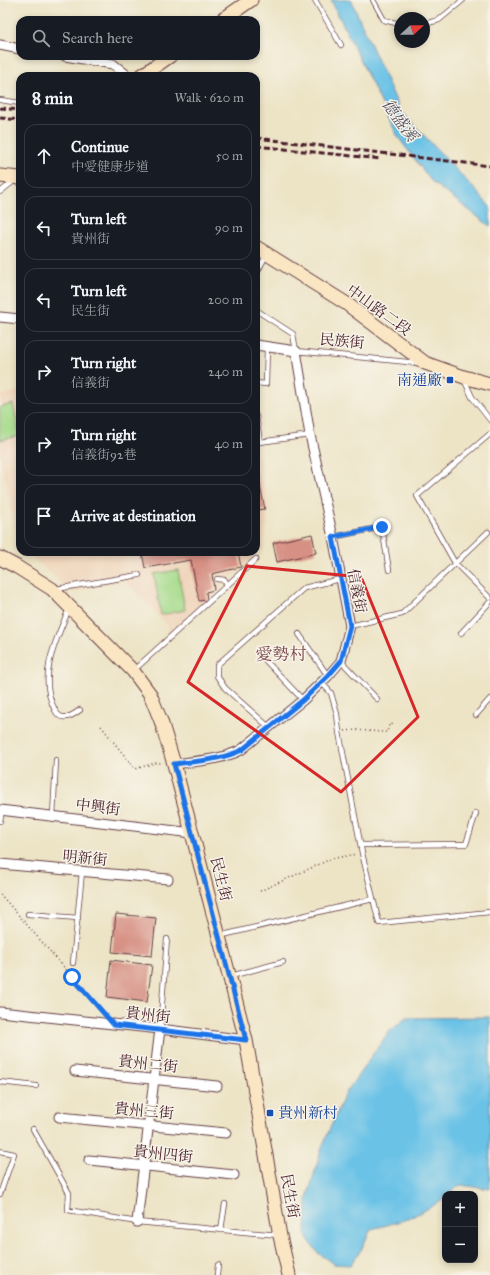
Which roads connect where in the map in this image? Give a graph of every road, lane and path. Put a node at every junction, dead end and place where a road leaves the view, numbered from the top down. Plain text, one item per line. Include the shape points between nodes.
1 (251, 0) edge
2 (315, 0) edge
3 (373, 0) edge
4 (463, 0) edge
5 (228, 16) edge
6 (394, 22) edge
7 (430, 22) edge
8 (0, 45) edge
9 (341, 45) dead end
10 (16, 48) edge
11 (90, 60) edge
12 (164, 60) edge
13 (123, 72) edge
14 (147, 72) edge
15 (0, 100) edge
16 (16, 102) edge
17 (0, 176) edge
18 (16, 178) edge
19 (16, 180) edge
20 (0, 192) edge
21 (262, 250) edge
22 (260, 313) edge
23 (0, 317) edge
24 (16, 319) edge
25 (260, 346) edge
26 (268, 347) junction
27 (296, 351) junction
28 (425, 363) junction
29 (464, 377) junction
30 (260, 383) edge
31 (490, 384) edge
32 (490, 420) edge
33 (490, 434) edge
34 (310, 435) junction
35 (260, 442) edge
36 (488, 532) dead end
37 (333, 537) junction
38 (0, 558) edge
39 (256, 560) dead end
40 (455, 563) junction
41 (389, 570) dead end
42 (139, 575) dead end
43 (217, 579) dead end
44 (340, 579) junction
45 (227, 586) junction
46 (52, 589) junction
47 (490, 598) edge
48 (490, 602) edge
49 (70, 608) junction
50 (350, 626) junction
51 (461, 633) dead end
52 (299, 634) dead end
53 (266, 661) dead end
54 (341, 661) junction
55 (133, 671) junction
56 (328, 676) junction
57 (322, 682) junction
58 (377, 699) dead end
59 (490, 699) edge
60 (303, 700) junction
61 (80, 710) dead end
62 (476, 715) dead end
63 (394, 724) dead end
64 (101, 726) dead end
65 (270, 728) junction
66 (339, 732) junction
67 (56, 760) dead end
68 (174, 764) junction
69 (1, 810) edge
70 (476, 813) dead end
71 (52, 816) junction
72 (0, 821) edge
73 (193, 833) junction
74 (361, 845) junction
75 (362, 853) junction
76 (0, 864) edge
77 (82, 872) junction
78 (168, 879) dead end
79 (260, 891) dead end
80 (0, 894) edge
81 (373, 898) junction
82 (490, 912) edge
83 (28, 914) dead end
84 (78, 918) junction
85 (219, 936) junction
86 (167, 939) dead end
87 (283, 962) dead end
88 (73, 963) dead end
89 (230, 976) junction
90 (0, 1012) edge
91 (114, 1025) junction
92 (160, 1029) junction
93 (246, 1040) junction
94 (75, 1071) dead end
95 (154, 1079) junction
96 (0, 1082) edge
97 (36, 1086) dead end
98 (217, 1086) dead end
99 (60, 1117) dead end
100 (149, 1125) junction
101 (33, 1129) dead end
102 (226, 1133) dead end
103 (0, 1151) edge
104 (89, 1160) dead end
105 (144, 1166) junction
106 (234, 1175) dead end
107 (0, 1194) edge
108 (225, 1204) dead end
109 (137, 1222) junction
110 (221, 1230) junction
111 (280, 1236) junction
112 (218, 1265) dead end
113 (217, 1275) edge
114 (289, 1275) edge

1 - 5 street
2 - 9 lane
3 - 6 lane via 384,20
4 - 7 lane via 439,20
8 - 10 street
11 - 13 street via 113,64
12 - 14 street
15 - 16 lane
17 - 18 street
19 - 20 lane
21 - 28 street, 中山路二段 via 347,304
22 - 27 lane via 293,334
23 - 24 street
25 - 26 street, 民族街
26 - 27 street, 民族街
26 - 30 lane via 266,384
27 - 28 lane, 民族街
27 - 34 street, 信義街
28 - 29 street, 中山路二段
29 - 31 street, 中山路二段
29 - 32 lane via 472,397
33 - 40 lane via 418,496
34 - 35 lane
34 - 37 street, 信義街
36 - 40 lane
37 - 41 lane via 382,527
37 - 44 street, 信義街
38 - 46 street, 民生街
39 - 45 lane
40 - 47 lane
40 - 50 lane via 402,614
42 - 46 lane
43 - 45 lane via 224,580
44 - 50 street, 信義街
44 - 65 lane via 304,588 217,665 217,676 225,688
45 - 55 lane
46 - 49 street, 民生街
48 - 51 lane
49 - 55 street, 民生街
49 - 61 lane via 51,655 48,681 53,707 57,714 69,718
50 - 54 street, 信義街
52 - 56 lane
53 - 60 lane
54 - 56 street, 信義街
54 - 58 lane
55 - 68 street, 民生街 via 150,694
56 - 57 street, 信義街
57 - 60 street, 信義街
57 - 66 lane via 331,693
59 - 62 lane
60 - 65 street, 信義街
63 - 66 path via 389,726 386,732
64 - 68 path via 134,769 155,763
65 - 68 street, 信義街 via 230,756
66 - 74 lane
67 - 71 lane
68 - 73 street, 民生街
69 - 71 street, 中興街
69 - 72 lane
70 - 74 lane via 466,844
71 - 73 street, 中興街
73 - 85 street, 民生街
74 - 75 lane
75 - 79 path via 331,859
75 - 81 lane
76 - 77 street, 明新街
77 - 78 street, 明新街
77 - 84 lane
80 - 91 path
81 - 82 lane via 379,924
81 - 85 lane
83 - 84 lane
84 - 88 lane
85 - 89 street, 民生街
86 - 92 lane
87 - 89 lane
89 - 93 street, 民生街
90 - 91 street, 貴州街
91 - 92 street, 貴州街
92 - 93 street, 貴州街
92 - 95 street
93 - 111 street, 民生街
94 - 95 street, 貴州二街
95 - 98 street, 貴州二街
95 - 100 street
96 - 97 lane
99 - 100 street, 貴州三街
100 - 102 street, 貴州三街
100 - 105 street
101 - 109 lane via 69,1193 68,1210
103 - 107 lane via 14,1154
104 - 105 street, 貴州四街
105 - 106 street, 貴州四街
105 - 109 street
108 - 110 lane
109 - 110 lane
110 - 111 lane
111 - 114 street, 民生街
112 - 113 lane

